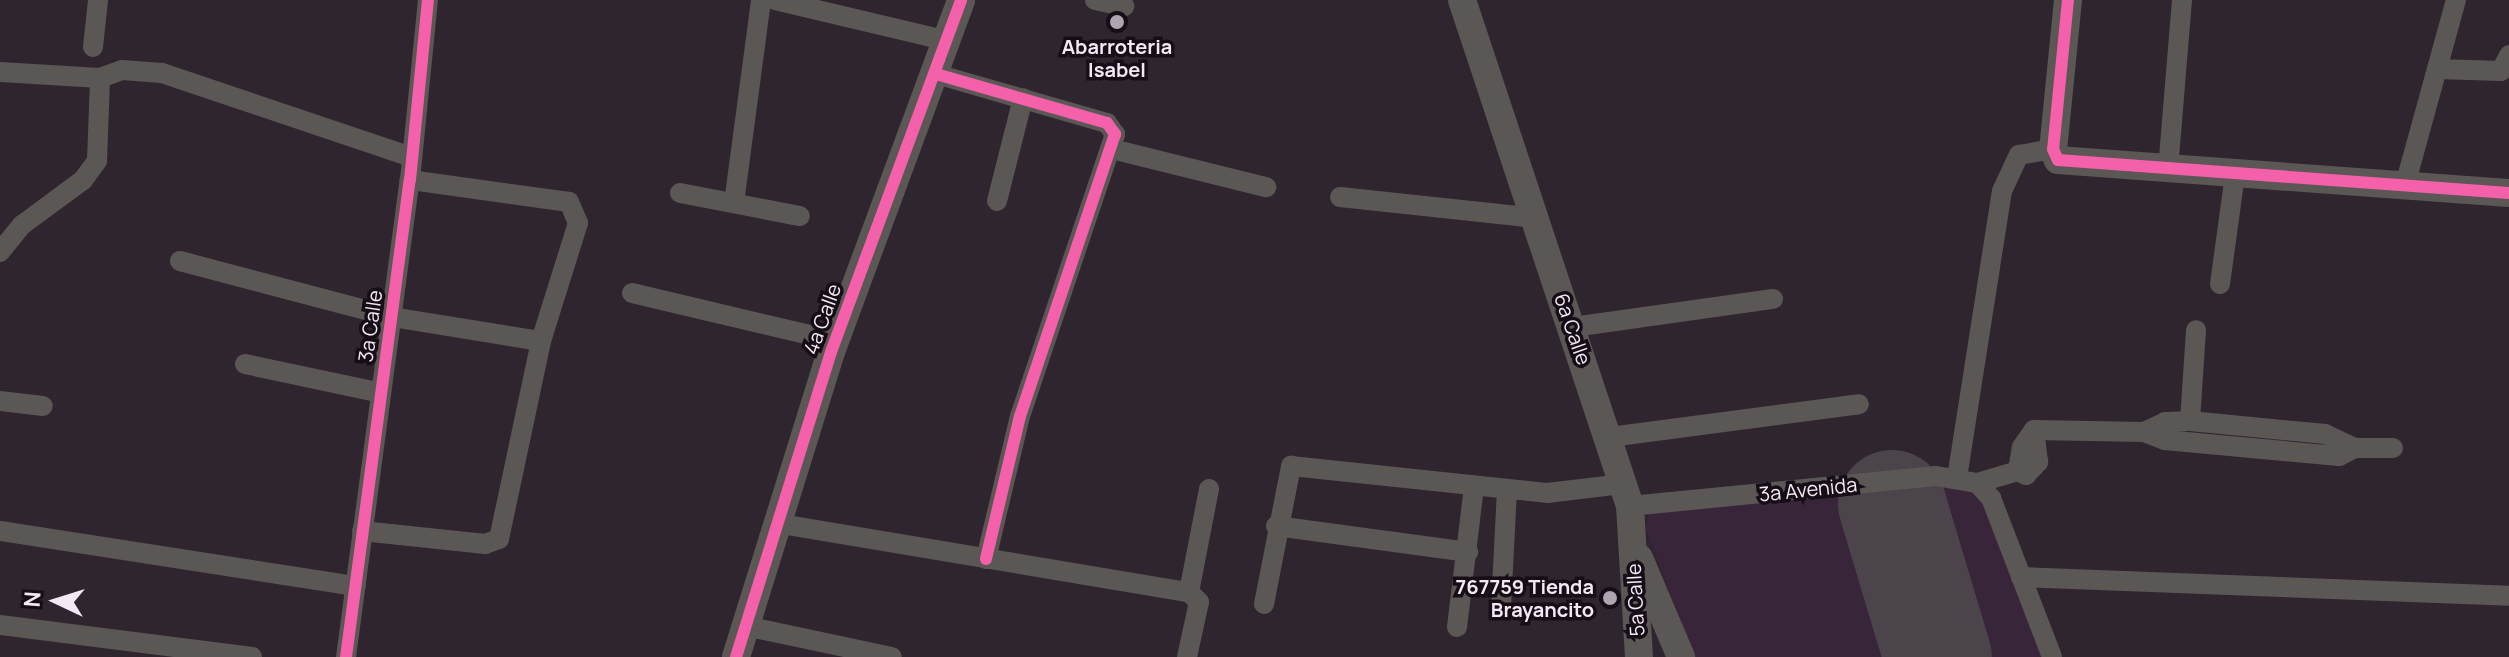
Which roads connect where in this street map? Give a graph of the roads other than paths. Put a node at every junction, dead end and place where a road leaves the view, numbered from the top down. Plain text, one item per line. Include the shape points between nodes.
1 (98, 0) edge
2 (428, 0) edge
3 (761, 0) edge
4 (775, 0) edge
5 (961, 0) edge
6 (1095, 0) edge
7 (1462, 0) edge
8 (2068, 0) edge
9 (2182, 0) edge
10 (2456, 0) edge
11 (1124, 6) dead end
12 (949, 41) junction
13 (93, 47) dead end
14 (2509, 55) edge
15 (2437, 69) junction
16 (0, 72) edge
17 (936, 74) junction
18 (100, 78) junction
19 (1023, 98) junction
20 (1112, 149) junction
21 (2053, 149) junction
22 (412, 157) junction
23 (2168, 170) junction
24 (2235, 174) junction
25 (410, 180) junction
26 (2405, 185) junction
27 (1266, 187) dead end
28 (680, 193) dead end
29 (2509, 193) edge
30 (1340, 197) dead end
31 (997, 201) dead end
32 (734, 203) junction
33 (800, 216) dead end
34 (1535, 218) junction
35 (0, 252) edge
36 (180, 261) dead end
37 (2220, 284) dead end
38 (632, 293) dead end
39 (1773, 299) dead end
40 (392, 317) junction
41 (1573, 327) junction
42 (2196, 330) dead end
43 (541, 341) junction
44 (835, 341) junction
45 (245, 364) dead end
46 (381, 393) junction
47 (0, 401) edge
48 (1859, 404) dead end
49 (43, 406) dead end
50 (2190, 421) junction
51 (2144, 432) junction
52 (1610, 437) junction
53 (2355, 448) junction
54 (2393, 448) dead end
55 (1957, 478) junction
56 (1980, 486) junction
57 (1474, 487) junction
58 (1209, 489) dead end
59 (1507, 490) junction
60 (1627, 495) junction
61 (775, 523) junction
62 (1276, 526) junction
63 (0, 531) edge
64 (362, 531) junction
65 (1632, 543) junction
66 (1468, 552) junction
67 (986, 559) junction
68 (2021, 577) junction
69 (356, 586) junction
70 (1189, 592) junction
71 (2509, 596) edge
72 (1264, 604) dead end
73 (1501, 608) dead end
74 (0, 625) edge
75 (745, 626) junction
76 (1457, 627) dead end
77 (252, 657) edge
78 (346, 657) edge
79 (736, 657) edge
80 (892, 657) edge
81 (1187, 657) edge
82 (1639, 657) edge
83 (1681, 657) edge
84 (2052, 657) edge

1 - 13 street
2 - 22 street, 3a Calle
3 - 32 street
4 - 12 street
5 - 12 street, 4a Calle
6 - 11 street
7 - 34 street, 6a Calle
8 - 21 street
9 - 23 street
10 - 15 street
12 - 17 street, 4a Calle
14 - 15 street via 2501,71
15 - 26 street
16 - 18 street
17 - 19 street
17 - 44 street, 4a Calle
18 - 22 street via 122,70 162,73
18 - 35 street via 97,161 83,180 22,225
19 - 20 street via 1107,123 1115,134
19 - 31 street
20 - 27 street
20 - 67 street via 1024,400
21 - 23 street via 2058,160 2069,164
21 - 55 street via 2019,155 2002,191
22 - 25 street, 3a Calle
23 - 24 street
24 - 26 street
24 - 37 street
25 - 40 street, 3a Calle
25 - 43 street via 569,202 578,223
26 - 29 street
28 - 32 street
30 - 34 street
32 - 33 street
34 - 41 street, 6a Calle
36 - 40 street
38 - 44 street
39 - 41 street
40 - 43 street
40 - 46 street, 3a Calle
41 - 52 street, 6a Calle
42 - 50 street
43 - 64 street via 499,539 485,544
44 - 61 street, 4a Calle
45 - 46 street
46 - 64 street, 3a Calle
47 - 49 street
48 - 52 street
50 - 51 street via 2165,422
50 - 53 street via 2325,434
51 - 53 street via 2165,440 2339,456
51 - 56 street via 2034,430 2022,447 2018,471
52 - 60 street, 6a Calle
53 - 54 street
55 - 56 street, 3a Avenida
55 - 60 street, 3a Avenida
56 - 68 street
57 - 59 street, 3a Avenida
57 - 62 street, 3a Avenida via 1291,466
57 - 66 street
58 - 70 street
59 - 60 street, 3a Avenida
59 - 73 street
60 - 65 street, 6a Calle
61 - 67 street
61 - 75 street, 4a Calle
62 - 66 street
62 - 72 street
63 - 69 street
64 - 69 street, 3a Calle
65 - 82 street, 5a Calle
65 - 83 street, 6a Calle
66 - 76 street
67 - 70 street
68 - 71 street
68 - 84 street
69 - 78 street, 3a Calle
70 - 81 street via 1199,602
74 - 77 street
75 - 79 street, 4a Calle
75 - 80 street

